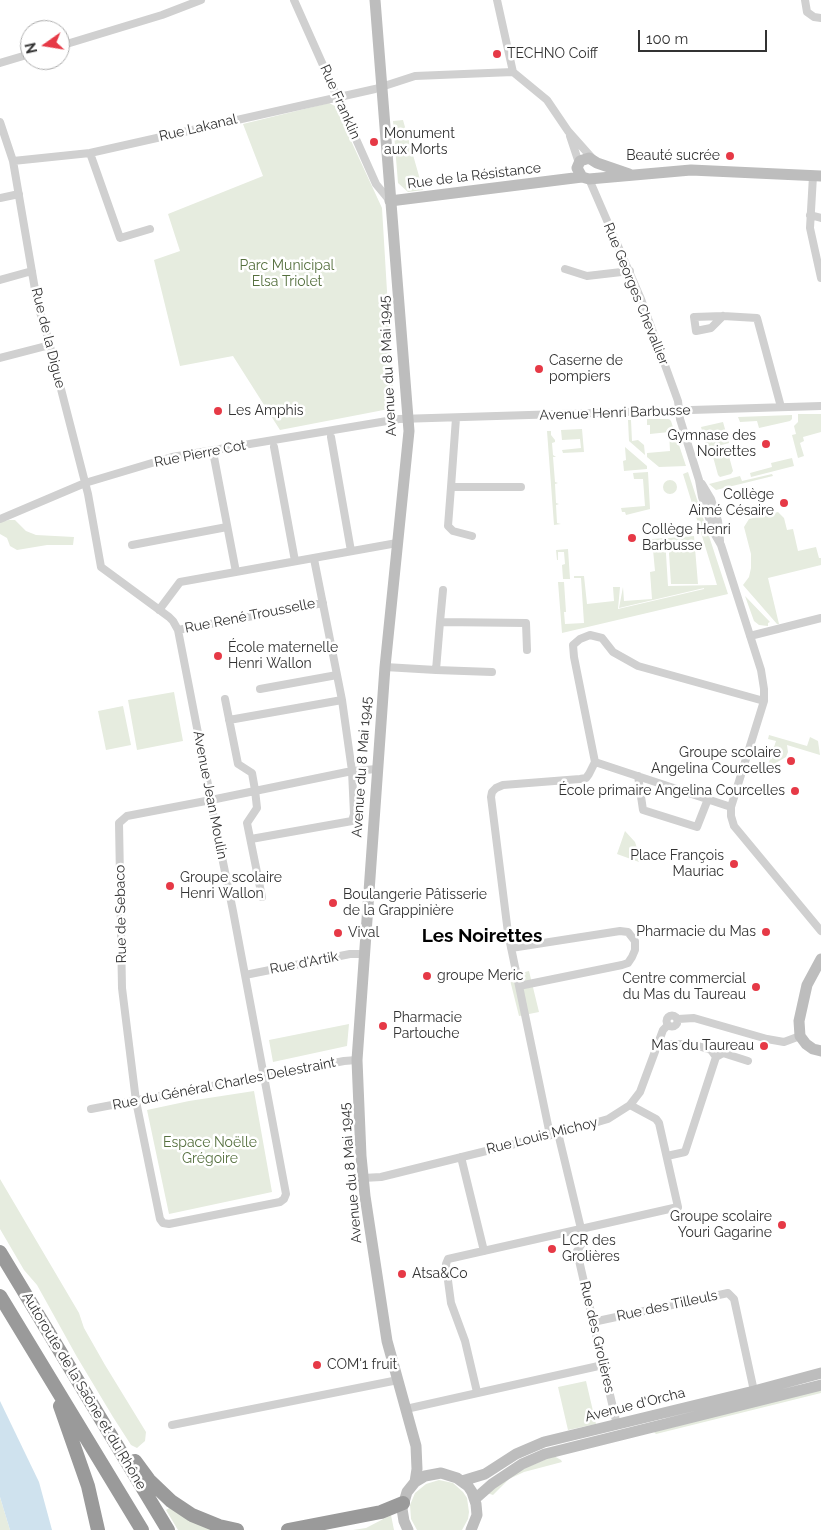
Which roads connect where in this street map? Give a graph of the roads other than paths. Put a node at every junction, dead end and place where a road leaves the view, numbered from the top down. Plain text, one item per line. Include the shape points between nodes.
1 (200, 0) edge
2 (294, 0) edge
3 (376, 0) edge
4 (497, 0) edge
5 (805, 0) edge
6 (821, 18) edge
7 (70, 43) edge
8 (20, 57) edge
9 (0, 63) edge
10 (513, 72) junction
11 (382, 87) junction
12 (338, 97) junction
13 (0, 122) edge
14 (568, 132) junction
15 (90, 152) junction
16 (13, 161) junction
17 (595, 161) junction
18 (578, 164) junction
19 (629, 174) junction
20 (817, 176) edge
21 (588, 178) junction
22 (561, 180) junction
23 (19, 194) junction
24 (0, 198) edge
25 (390, 201) junction
26 (810, 215) junction
27 (821, 218) edge
28 (150, 229) dead end
29 (565, 269) dead end
30 (32, 271) junction
31 (630, 271) junction
32 (821, 278) edge
33 (0, 280) edge
34 (723, 316) dead end
35 (50, 345) junction
36 (0, 358) edge
37 (821, 406) edge
38 (781, 407) junction
39 (679, 411) junction
40 (456, 418) junction
41 (408, 419) junction
42 (331, 437) dead end
43 (274, 447) dead end
44 (214, 457) dead end
45 (85, 483) junction
46 (451, 487) junction
47 (521, 487) dead end
48 (0, 519) edge
49 (227, 527) junction
50 (472, 536) dead end
51 (397, 543) junction
52 (132, 545) dead end
53 (351, 551) junction
54 (314, 559) junction
55 (295, 562) junction
56 (236, 572) junction
57 (443, 590) dead end
58 (323, 603) junction
59 (159, 610) junction
60 (821, 618) edge
61 (440, 622) junction
62 (178, 630) junction
63 (750, 636) junction
64 (527, 650) dead end
65 (385, 667) junction
66 (436, 670) junction
67 (492, 672) dead end
68 (337, 676) junction
69 (260, 689) dead end
70 (225, 699) dead end
71 (342, 700) junction
72 (764, 701) junction
73 (229, 720) junction
74 (595, 762) junction
75 (377, 769) junction
76 (352, 771) junction
77 (638, 776) junction
78 (255, 790) junction
79 (708, 799) junction
80 (211, 800) junction
81 (731, 808) junction
82 (251, 839) junction
83 (262, 897) dead end
84 (821, 931) edge
85 (511, 948) junction
86 (364, 954) junction
87 (821, 959) edge
88 (245, 975) junction
89 (519, 986) junction
90 (800, 1036) junction
91 (655, 1048) junction
92 (821, 1051) edge
93 (716, 1057) junction
94 (357, 1060) junction
95 (748, 1061) dead end
96 (264, 1076) junction
97 (136, 1101) junction
98 (630, 1105) junction
99 (91, 1110) dead end
100 (554, 1134) junction
101 (667, 1156) junction
102 (461, 1157) junction
103 (363, 1178) junction
104 (581, 1228) junction
105 (484, 1251) junction
106 (0, 1252) edge
107 (0, 1296) edge
108 (593, 1322) junction
109 (603, 1365) junction
110 (821, 1373) edge
111 (398, 1380) junction
112 (821, 1385) edge
113 (55, 1386) junction
114 (754, 1391) junction
115 (477, 1392) junction
116 (406, 1409) junction
117 (172, 1425) dead end
118 (617, 1426) junction
119 (416, 1446) junction
120 (118, 1447) junction
121 (435, 1473) junction
122 (462, 1481) junction
123 (414, 1482) junction
124 (475, 1499) junction
125 (403, 1503) junction
126 (98, 1530) edge
127 (142, 1530) edge
128 (168, 1530) edge
129 (237, 1530) edge
130 (288, 1530) edge
131 (408, 1530) edge
132 (471, 1530) edge

1 - 7 street
2 - 12 street, Rue Franklin
3 - 11 street, Avenue du 8 Mai 1945
4 - 10 street
5 - 6 street via 807,12
8 - 9 street
10 - 11 street, Rue Lakanal via 415,76
10 - 14 street via 547,100
11 - 12 street, Rue Lakanal
11 - 25 street, Avenue du 8 Mai 1945
12 - 15 street, Rue Lakanal
12 - 25 street, Rue Franklin via 376,184
13 - 16 street, Rue de la Digue
14 - 17 street
14 - 18 street
15 - 16 street, Rue Lakanal
15 - 28 street via 120,238
16 - 23 street, Rue de la Digue
17 - 18 street via 585,158
17 - 19 street
17 - 21 street via 599,170
18 - 21 street via 578,172
18 - 22 street, Rue de la Résistance
19 - 20 street, Rue de la Résistance via 691,170
19 - 21 street, Rue de la Résistance
20 - 26 street
21 - 22 street, Rue de la Résistance
21 - 31 street, Rue Georges Chevallier
22 - 25 street, Rue de la Résistance
23 - 24 street
23 - 30 street, Rue de la Digue
25 - 41 street, Avenue du 8 Mai 1945
26 - 27 street
26 - 32 street
29 - 31 street via 588,276
30 - 33 street
30 - 35 street, Rue de la Digue via 38,307
31 - 39 street, Rue Georges Chevallier
34 - 38 street via 757,318
35 - 36 street
35 - 45 street, Rue de la Digue
37 - 38 street, Avenue Henri Barbusse
38 - 39 street, Avenue Henri Barbusse
39 - 40 street, Avenue Henri Barbusse
39 - 63 street, Rue Georges Chevallier via 706,509
40 - 41 street, Avenue Henri Barbusse
40 - 46 street
41 - 45 street, Rue Pierre Cot via 172,457
41 - 51 street, Avenue du 8 Mai 1945
42 - 53 street
43 - 55 street
44 - 49 street
45 - 48 street, Rue Pierre Cot
45 - 59 street via 101,566
46 - 47 street
46 - 50 street via 448,526 453,531
49 - 52 street
49 - 56 street
51 - 53 street
51 - 65 street, Avenue du 8 Mai 1945
53 - 54 street
54 - 55 street
54 - 58 street
55 - 56 street
56 - 59 street via 180,582
57 - 61 street
58 - 62 street, Rue René Trousselle
58 - 68 street
59 - 62 street via 173,621
60 - 63 street
61 - 64 street via 526,623
61 - 66 street
62 - 80 street, Avenue Jean Moulin
63 - 72 street, Rue Georges Chevallier via 760,670
65 - 66 street
65 - 75 street, Avenue du 8 Mai 1945
66 - 67 street
68 - 69 street
68 - 71 street
70 - 73 street
71 - 73 street
71 - 76 street
72 - 74 street via 638,666 613,652 602,638 590,636 580,639 573,645 574,657
72 - 81 street
73 - 78 street via 238,764 252,773
74 - 77 street
74 - 85 street, Rue des Grolières via 586,778 503,785 492,792
75 - 76 street, Rue de Sebaco
75 - 86 street, Avenue du 8 Mai 1945
76 - 78 street, Rue de Sebaco
76 - 82 street via 352,821
77 - 79 street
77 - 79 street via 643,810 697,828
78 - 80 street, Rue de Sebaco
78 - 82 street via 257,808 248,823
79 - 81 street
80 - 88 street, Avenue Jean Moulin
80 - 97 street, Rue de Sebaco via 127,816 119,823 122,988
81 - 84 street via 734,826
82 - 83 street
85 - 89 street, Rue des Grolières
85 - 89 street via 620,931 628,932 635,941 635,950 628,963
86 - 88 street, Rue d'Artik
86 - 94 street, Avenue du 8 Mai 1945
87 - 90 street via 807,985 799,1021
88 - 96 street, Avenue Jean Moulin
89 - 100 street, Rue des Grolières
90 - 91 street, Rue Louis Michoy via 784,1042 694,1018 678,1019 673,1015 668,1017 668,1025
90 - 92 street via 806,1044
91 - 93 street via 692,1044 711,1050
91 - 98 street, Rue Louis Michoy via 640,1092
93 - 95 street via 723,1053
93 - 101 street via 685,1152
94 - 96 street, Rue du Général Charles Delestraint
94 - 103 street, Avenue du 8 Mai 1945
96 - 97 street, Rue du Général Charles Delestraint
96 - 97 street via 286,1194 284,1199 169,1224 160,1219
97 - 99 street, Rue du Général Charles Delestraint
98 - 100 street, Rue Louis Michoy via 603,1121
98 - 101 street via 656,1119
100 - 102 street, Rue Louis Michoy
100 - 104 street, Rue des Grolières
101 - 104 street via 678,1208
102 - 103 street, Rue Louis Michoy via 380,1177
102 - 105 street
103 - 111 street, Avenue du 8 Mai 1945 via 376,1280
104 - 105 street
104 - 108 street, Rue des Grolières via 583,1242 577,1251
105 - 115 street via 448,1259 446,1264 451,1303 465,1341
106 - 120 highway, Autoroute de la Saône et du Rhône
107 - 113 highway, Autoroute de la Saône et du Rhône
108 - 109 street, Rue des Grolières
108 - 114 street, Rue des Tilleuls via 728,1293 734,1299
109 - 115 street
109 - 118 street, Rue des Grolières
110 - 114 street, Avenue d'Orcha
111 - 116 street, Avenue du 8 Mai 1945
111 - 117 street
112 - 124 street, Avenue d'Orcha via 546,1454 522,1464
113 - 126 highway via 88,1486
113 - 127 highway, Autoroute de la Saône et du Rhône
114 - 118 street, Avenue d'Orcha
115 - 116 street
116 - 119 street, Avenue du 8 Mai 1945
118 - 122 street, Avenue d'Orcha via 544,1442 516,1454 485,1474
119 - 121 street, Avenue du 8 Mai 1945 via 421,1458
119 - 123 street, Avenue du 8 Mai 1945
120 - 128 highway, Autoroute de la Saône et du Rhône
120 - 129 highway via 171,1501 192,1515
121 - 122 street via 452,1475
121 - 123 street
122 - 124 street
123 - 125 street
124 - 132 street via 476,1514
125 - 130 highway via 381,1512
125 - 131 street via 402,1515

